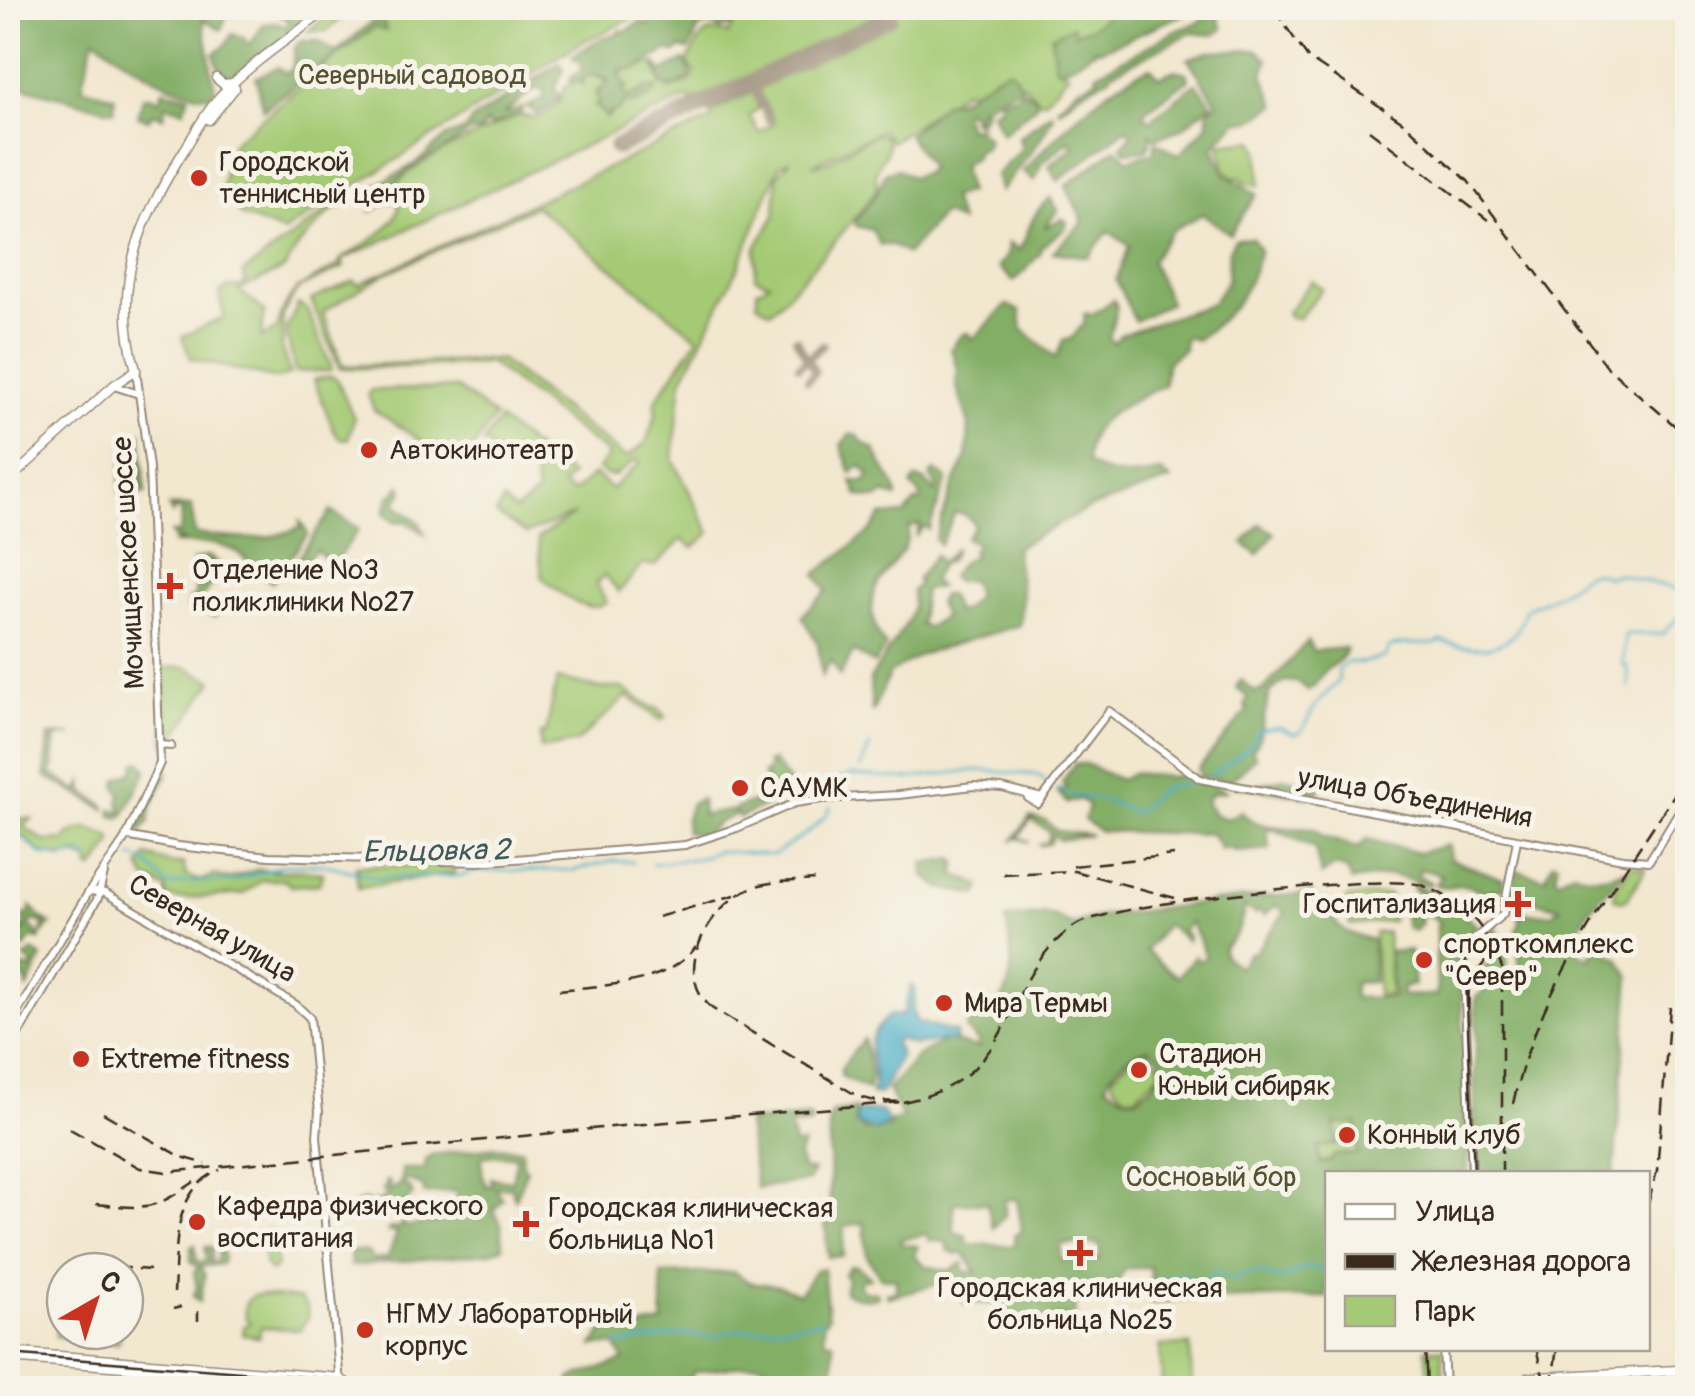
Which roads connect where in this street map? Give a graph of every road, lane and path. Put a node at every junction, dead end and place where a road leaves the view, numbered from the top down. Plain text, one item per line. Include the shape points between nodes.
1 (331, 8) edge
2 (216, 78) dead end
3 (233, 83) junction
4 (218, 98) junction
5 (130, 373) junction
6 (117, 387) junction
7 (107, 392) junction
8 (139, 394) junction
9 (8, 482) edge
10 (160, 744) junction
11 (171, 746) dead end
12 (1688, 796) edge
13 (126, 836) junction
14 (1517, 840) junction
15 (104, 871) junction
16 (90, 890) junction
17 (100, 892) junction
18 (32, 988) junction
19 (42, 994) junction
20 (14, 1017) junction
21 (25, 1022) junction
22 (8, 1028) edge
23 (8, 1052) edge
24 (1472, 1171) edge
25 (1443, 1351) edge
26 (8, 1355) edge
27 (1688, 1370) edge
28 (341, 1384) edge
29 (354, 1388) edge
30 (1445, 1388) edge
31 (1521, 1388) edge

1 - 3 main road
1 - 4 main road
2 - 3 main road
3 - 4 main road
4 - 5 main road via 141,225 127,308
5 - 6 main road
5 - 7 main road
5 - 8 main road, Мочищенское шоссе
6 - 7 main road
6 - 8 main road
7 - 9 main road
8 - 10 main road, Мочищенское шоссе via 149,468
10 - 11 main road
10 - 13 main road, Мочищенское шоссе via 160,763
12 - 14 main road, улица Объединения via 1649,861
13 - 14 main road, улица Объединения via 269,856 478,862 684,846 795,803 952,789 1040,801 1109,712 1200,780
13 - 15 main road
14 - 24 main road via 1503,914 1463,949
15 - 16 main road
15 - 17 main road
16 - 17 main road, Северная улица
16 - 18 main road
17 - 19 main road
17 - 28 main road, Северная улица via 308,1014
18 - 19 main road
18 - 20 main road
19 - 21 main road
20 - 21 main road
20 - 22 main road
21 - 23 main road
25 - 30 main road
26 - 28 main road
27 - 31 highway via 1527,1378
28 - 29 main road

